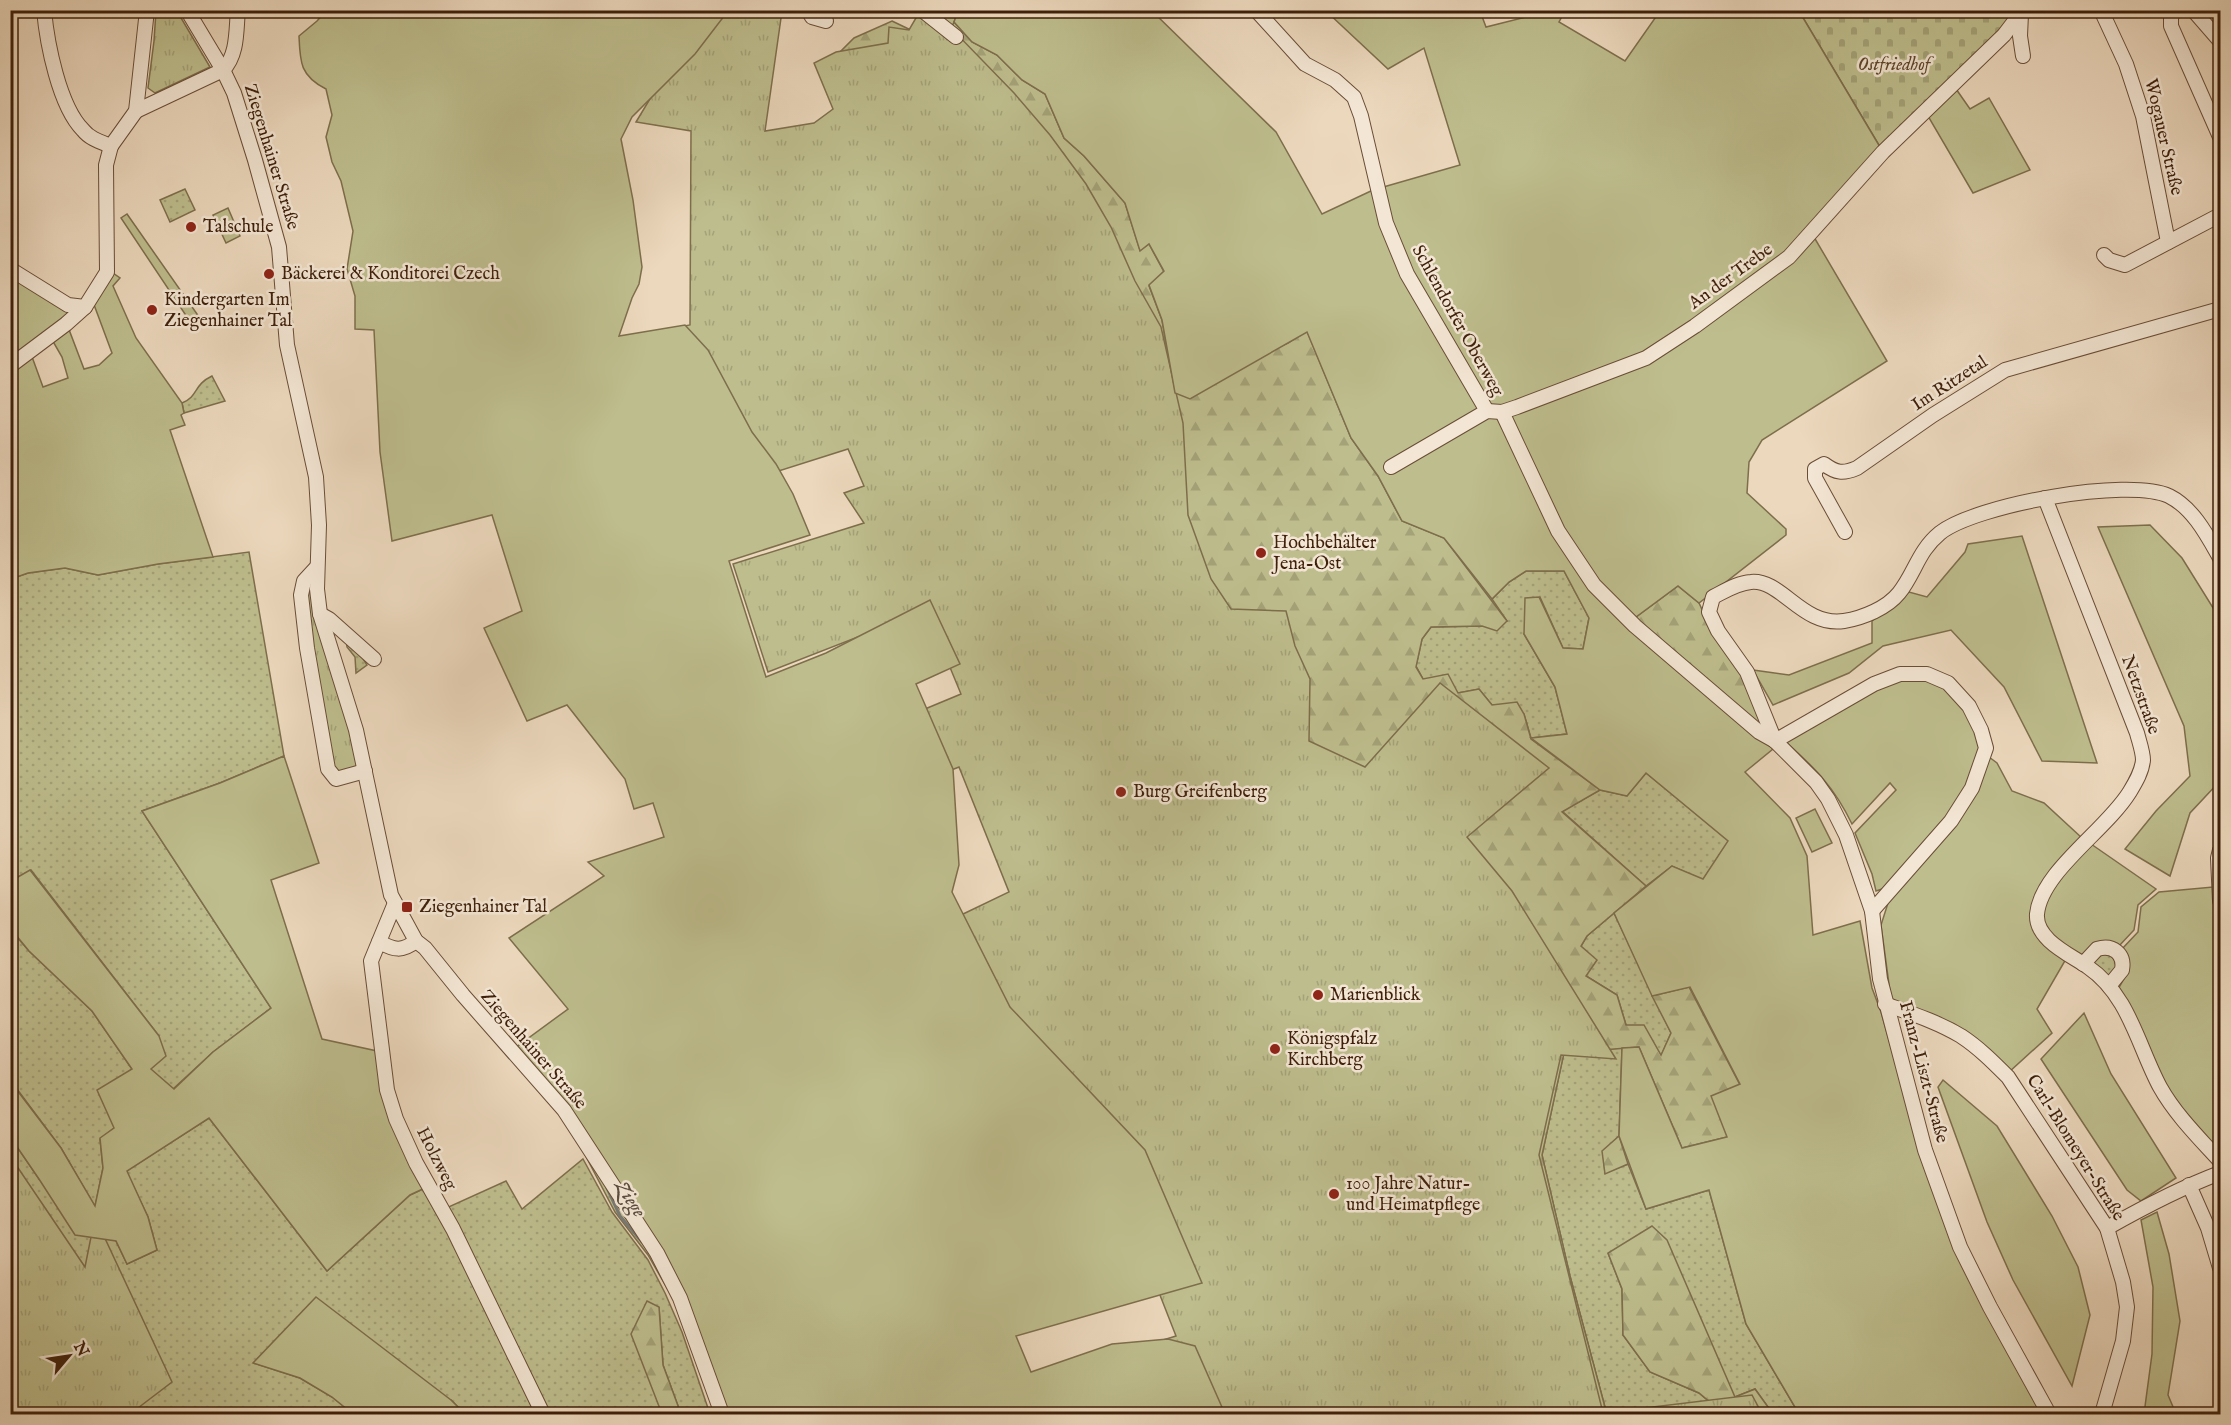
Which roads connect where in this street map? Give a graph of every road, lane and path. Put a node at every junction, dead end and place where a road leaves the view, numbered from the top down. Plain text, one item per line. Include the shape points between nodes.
1 (44, 10) edge
2 (147, 10) edge
3 (187, 10) edge
4 (238, 10) edge
5 (808, 10) edge
6 (922, 10) edge
7 (1256, 10) edge
8 (2101, 10) edge
9 (2174, 10) edge
10 (2193, 10) edge
11 (2022, 12) edge
12 (826, 21) dead end
13 (956, 37) dead end
14 (2220, 41) edge
15 (2023, 56) dead end
16 (223, 70) junction
17 (136, 111) junction
18 (2220, 137) edge
19 (111, 146) junction
20 (2220, 215) edge
21 (2168, 242) junction
22 (2104, 255) dead end
23 (10, 269) edge
24 (85, 307) junction
25 (2220, 309) edge
26 (13, 362) edge
27 (1487, 411) junction
28 (1502, 412) junction
29 (1391, 467) dead end
30 (2046, 498) junction
31 (1845, 532) dead end
32 (2219, 553) edge
33 (316, 568) junction
34 (320, 614) junction
35 (374, 660) dead end
36 (1775, 741) junction
37 (365, 771) junction
38 (2220, 850) edge
39 (2220, 881) edge
40 (2220, 901) edge
41 (395, 903) junction
42 (1872, 911) junction
43 (416, 941) junction
44 (379, 942) junction
45 (2083, 964) junction
46 (2109, 986) junction
47 (1886, 1004) junction
48 (2220, 1161) edge
49 (2220, 1173) edge
50 (2189, 1185) junction
51 (2107, 1228) junction
52 (2220, 1268) edge
53 (543, 1414) edge
54 (722, 1414) edge
55 (2049, 1414) edge
56 (2102, 1414) edge

1 - 19 street via 54,70 68,107 82,130
2 - 17 street
3 - 16 street
4 - 16 street, Ziegenhainer Straße via 233,54
5 - 12 street
6 - 13 street
7 - 27 street, Schlendorfer Oberweg via 1305,63 1335,80 1354,97 1386,223 1407,274
8 - 21 street, Wogauer Straße via 2126,64 2143,116
9 - 18 street via 2171,27
10 - 14 street
11 - 15 street, An der Trebe
11 - 28 street, An der Trebe via 2004,35 1883,152 1789,257 1646,358
16 - 17 street
16 - 33 street, Ziegenhainer Straße via 254,154 280,253 287,345 316,477
17 - 19 street
19 - 24 street via 106,165 107,272
20 - 21 street
21 - 22 street via 2125,265
23 - 24 street via 68,305
24 - 26 street
25 - 31 street, Im Ritzetal via 2005,370 1857,468 1835,472 1824,464 1815,469 1815,478
27 - 28 street, An der Trebe
27 - 29 street
28 - 36 street, Schlendorfer Oberweg via 1558,531 1594,585 1635,626
30 - 32 street via 2133,490 2169,496 2192,514
30 - 36 street via 2008,506 1942,532 1918,557 1898,595 1861,616 1826,621 1809,615 1762,582 1743,583 1713,597 1709,612 1747,672
30 - 45 street, Netzstraße via 2137,734 2143,759 2138,778 2121,806 2050,879 2040,901 2040,930
33 - 34 street, Ziegenhainer Straße
33 - 37 street, Ziegenhainer Straße via 304,581 301,595 328,769 336,779
34 - 35 street
34 - 37 street, Ziegenhainer Straße
36 - 42 street, Franz-Liszt-Straße via 1828,799 1846,835
36 - 42 street via 1874,684 1900,674 1927,674 1947,683 1969,706 1986,748 1972,788 1951,821
37 - 41 street, Ziegenhainer Straße
38 - 39 street
39 - 40 street
41 - 43 street, Ziegenhainer Straße
41 - 44 street, Holzweg
42 - 47 street, Franz-Liszt-Straße
43 - 44 street via 399,950
43 - 54 street, Ziegenhainer Straße via 551,1093 657,1253 680,1298
44 - 53 street, Holzweg via 372,969 390,1103 416,1163
45 - 46 street, Netzstraße
45 - 46 street via 2097,949 2114,949 2123,964 2119,976
46 - 48 street, Netzstraße via 2122,1005 2160,1087
47 - 51 street, Carl-Blomeyer-Straße via 1960,1035 1988,1056 2049,1138
47 - 55 street, Franz-Liszt-Straße via 1925,1150 1959,1247
49 - 50 street
50 - 51 street
50 - 52 street
51 - 56 street, Carl-Blomeyer-Straße via 2127,1307 2123,1341

